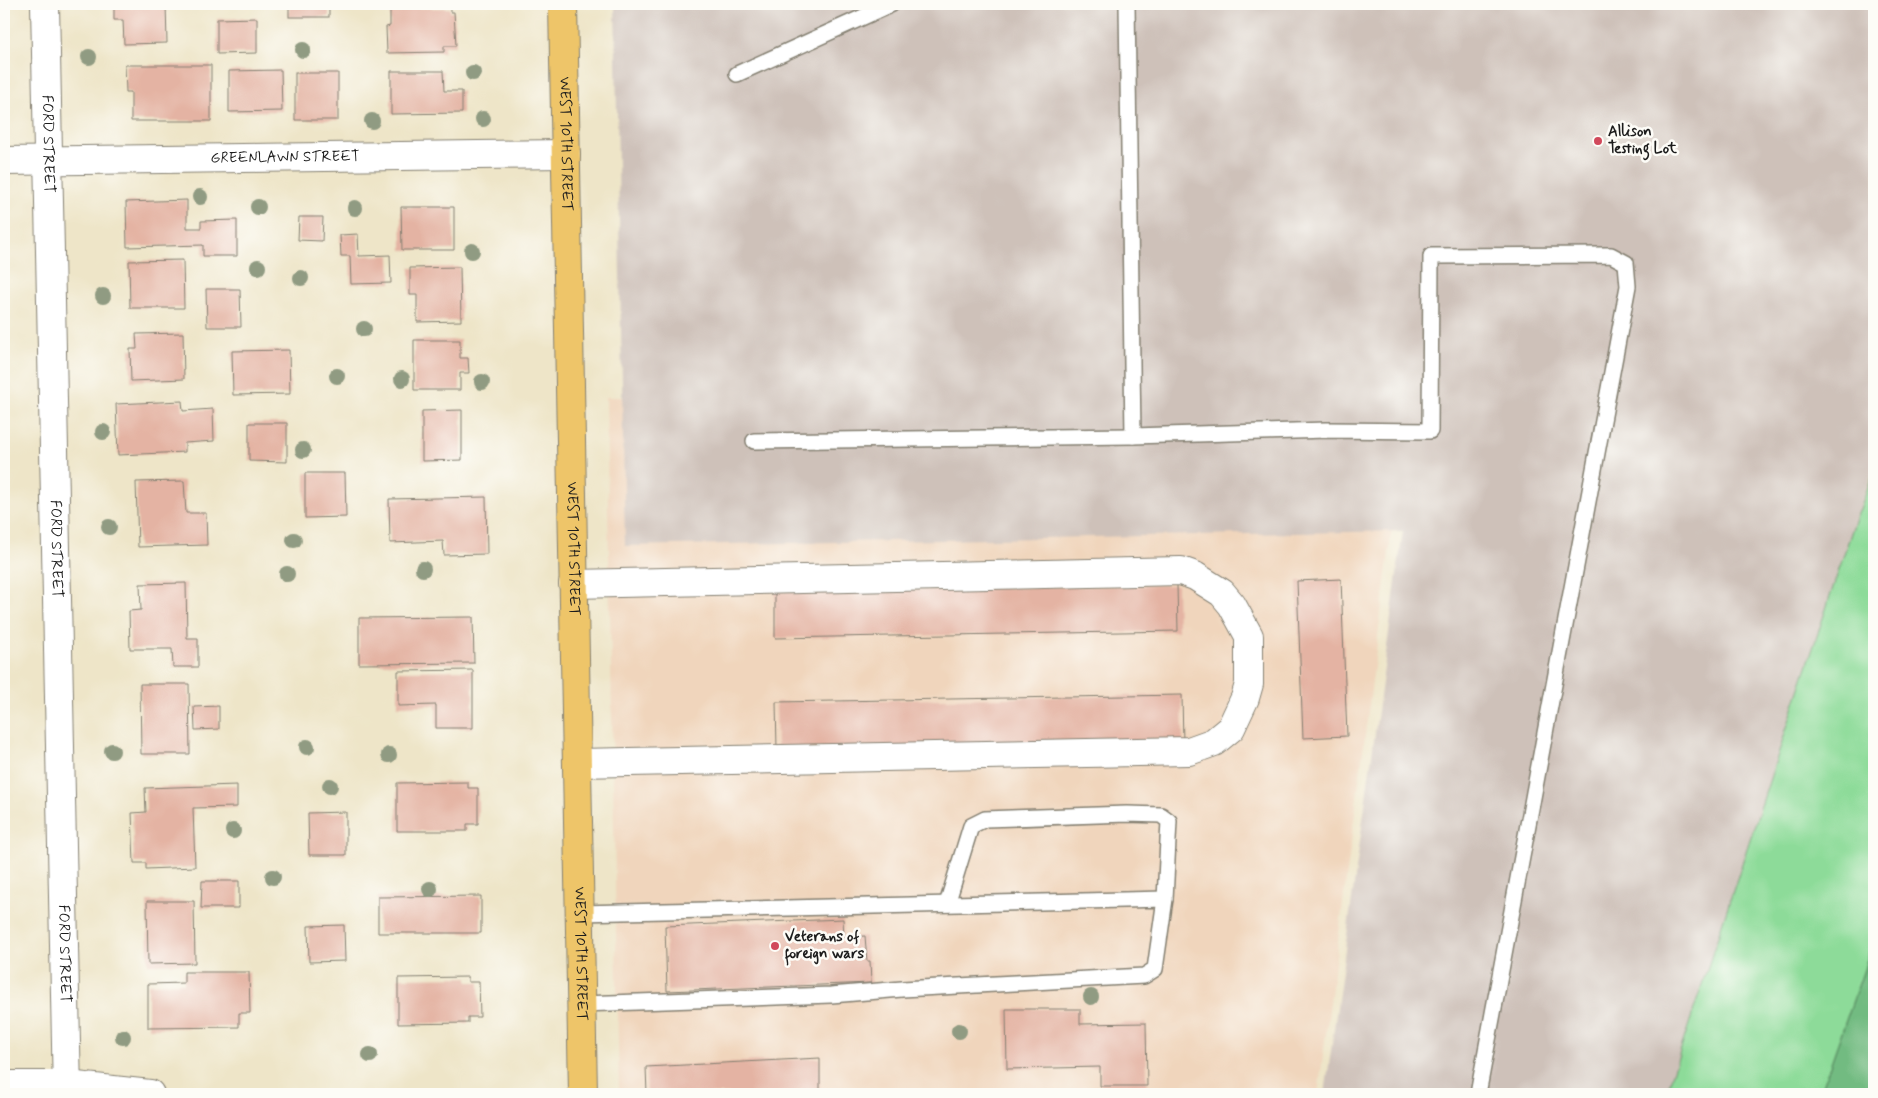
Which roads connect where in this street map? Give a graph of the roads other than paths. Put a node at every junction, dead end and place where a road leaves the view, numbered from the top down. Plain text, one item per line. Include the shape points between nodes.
1 (45, 4) edge
2 (563, 4) edge
3 (892, 4) edge
4 (1127, 4) edge
5 (737, 74) dead end
6 (566, 154) junction
7 (48, 160) junction
8 (4, 161) edge
9 (1132, 436) junction
10 (754, 441) dead end
11 (573, 584) junction
12 (577, 763) junction
13 (1165, 899) junction
14 (947, 904) junction
15 (580, 913) junction
16 (582, 1004) junction
17 (4, 1085) edge
18 (67, 1090) edge
19 (150, 1094) edge
20 (584, 1094) edge
21 (1478, 1094) edge

1 - 7 street, FORD STREET
2 - 6 main road, WEST 10TH STREET
3 - 5 lane
4 - 9 lane
6 - 7 street, GREENLAWN STREET
6 - 11 main road, WEST 10TH STREET
7 - 8 street, GREENLAWN STREET
7 - 18 street, FORD STREET
9 - 10 lane
9 - 21 lane via 1326,430 1430,431 1431,256 1611,255 1626,263 1628,286
11 - 12 main road, WEST 10TH STREET
11 - 12 street via 1180,570 1222,593 1249,636 1249,684 1231,728 1214,742 1189,750
12 - 15 main road, WEST 10TH STREET
13 - 14 lane
13 - 14 lane via 1169,821 1160,815 1127,814 985,819 971,826
13 - 16 lane via 1155,969 1144,976 831,995
14 - 15 lane
15 - 16 main road, WEST 10TH STREET
16 - 20 main road, WEST 10TH STREET
17 - 18 street
18 - 19 street

